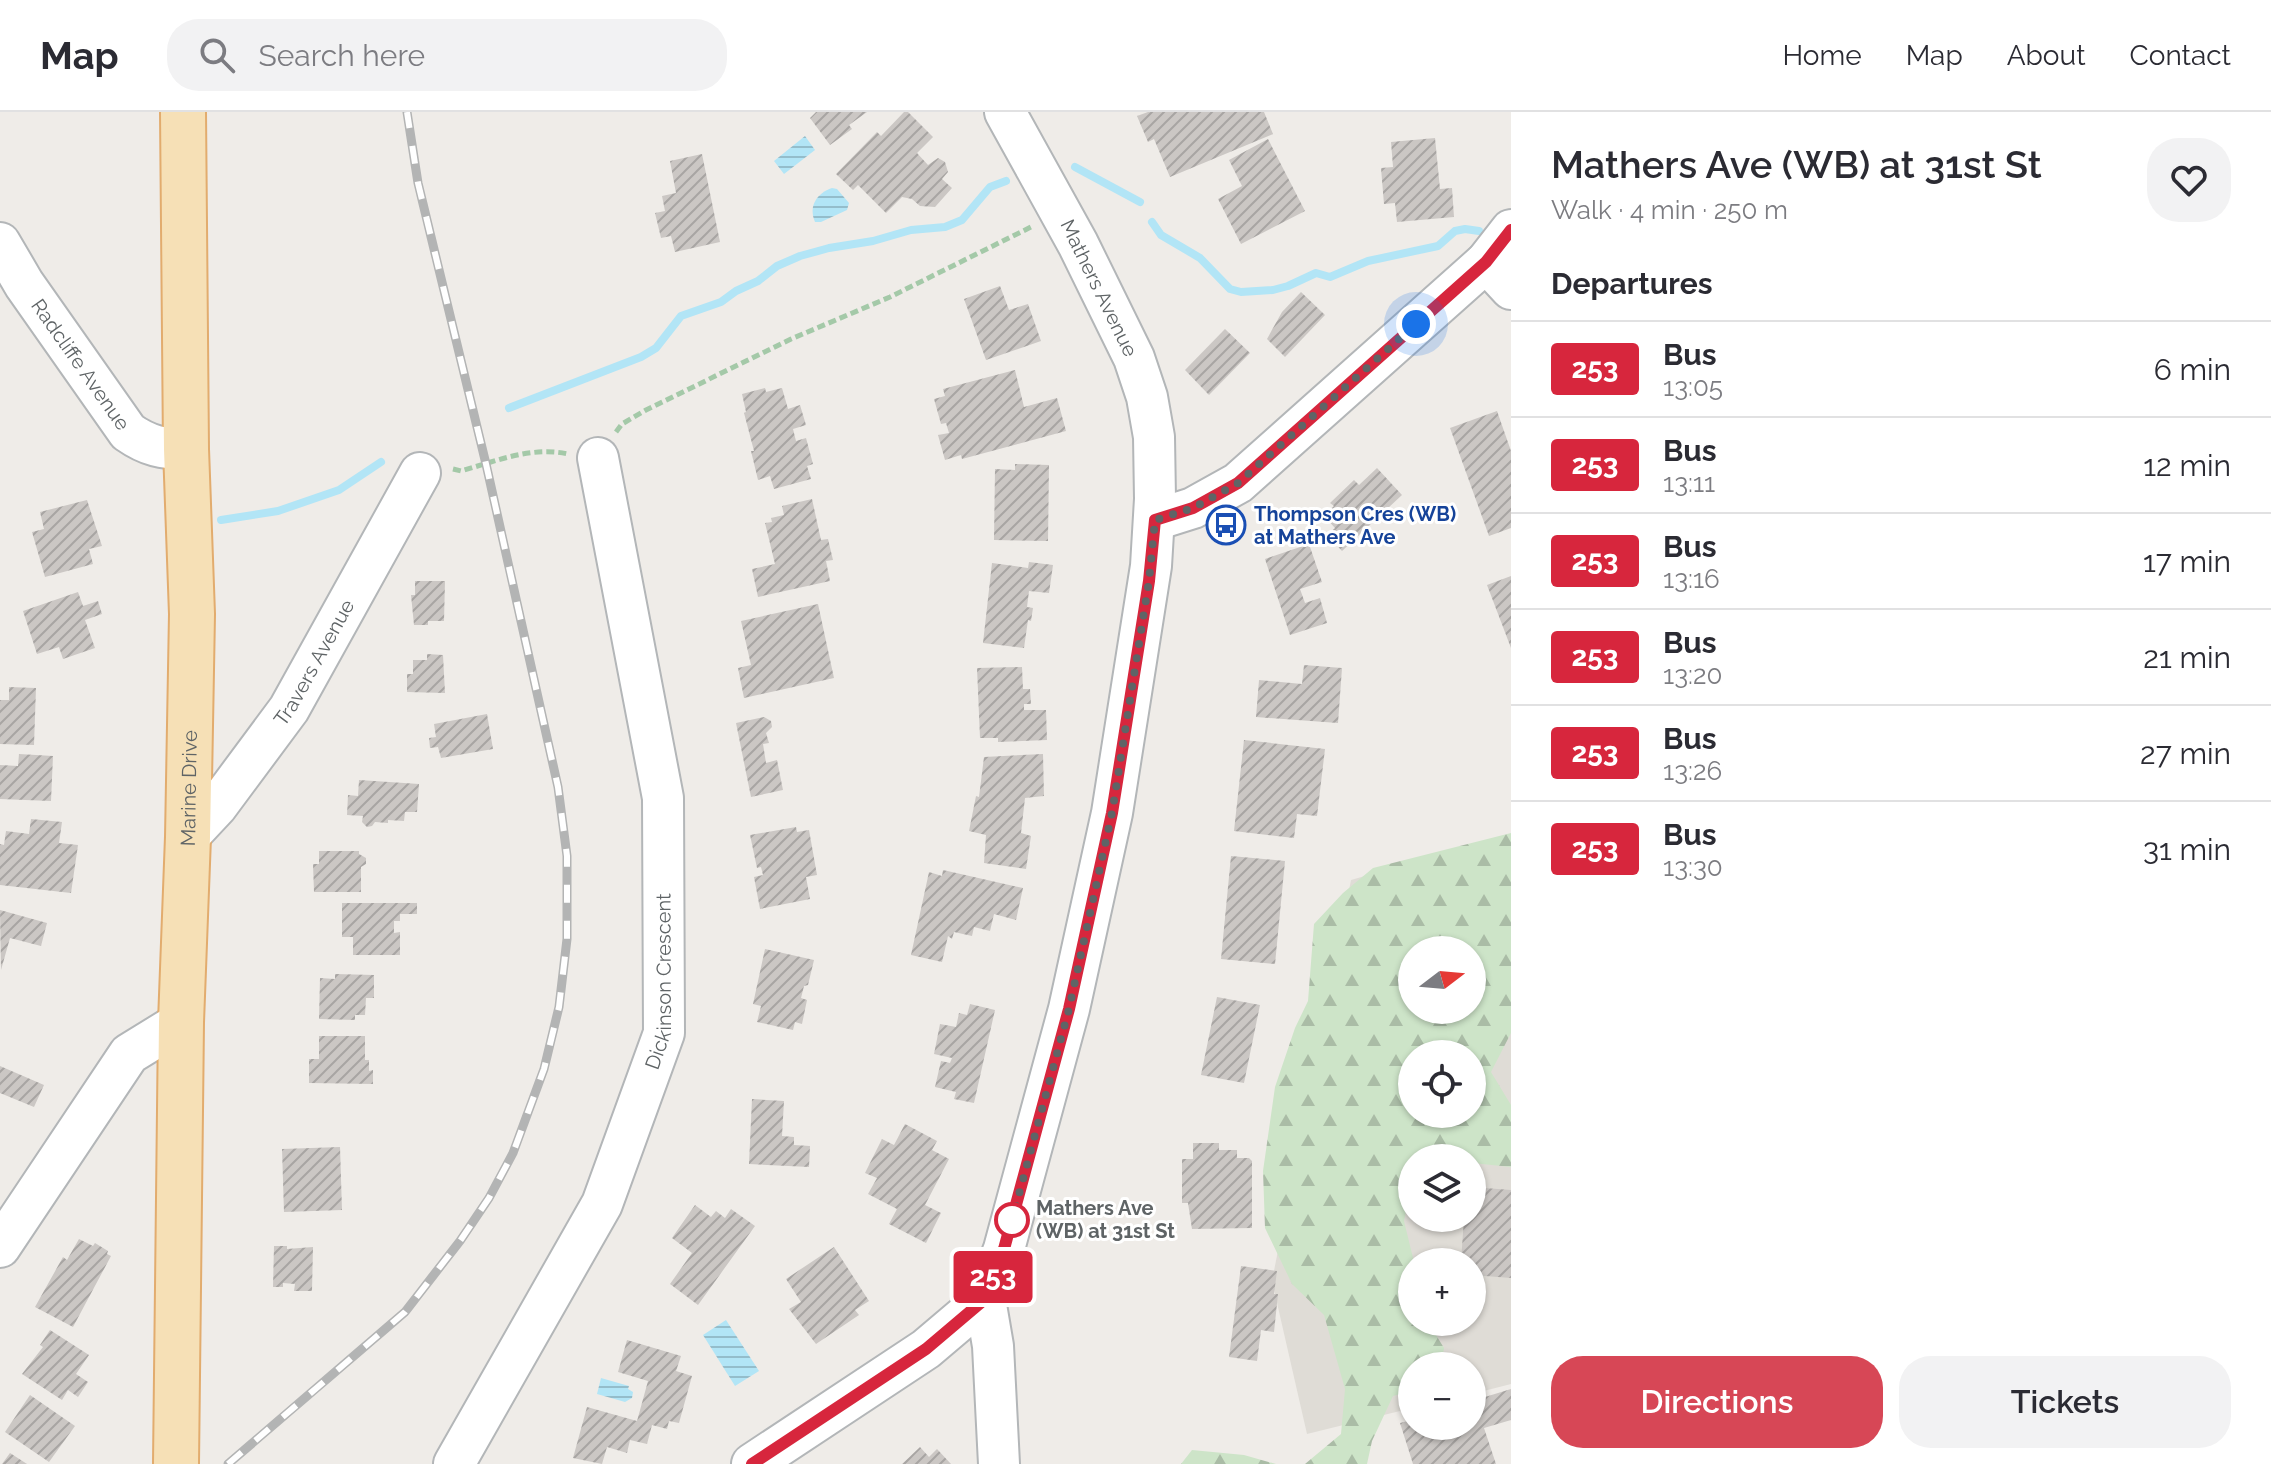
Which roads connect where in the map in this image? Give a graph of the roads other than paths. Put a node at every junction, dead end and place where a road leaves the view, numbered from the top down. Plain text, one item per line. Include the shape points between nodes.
1 (183, 112) edge
2 (1005, 112) edge
3 (1511, 230) edge
4 (0, 243) edge
5 (1498, 276) edge
6 (186, 449) junction
7 (598, 458) road end
8 (420, 473) road end
9 (1155, 520) junction
10 (188, 837) junction
11 (181, 1022) junction
12 (0, 1247) edge
13 (985, 1299) junction
14 (176, 1464) edge
15 (454, 1464) edge
16 (752, 1464) edge
17 (999, 1464) edge

1 - 6 main road, Marine Drive
2 - 9 street, Mathers Avenue via 1134,358 1154,437
3 - 5 street
4 - 6 street, Radcliffe Avenue via 128,432 158,448
5 - 9 street via 1238,483 1193,508
6 - 10 main road, Marine Drive via 192,614
7 - 15 street, Dickinson Crescent via 663,798 664,1033 602,1204
8 - 10 street, Travers Avenue via 289,709
9 - 13 street, Mathers Avenue via 1112,813 1069,1009 1004,1249
10 - 11 main road, Marine Drive
11 - 12 street via 129,1054
11 - 14 main road, Marine Drive
13 - 16 street via 926,1349
13 - 17 street

